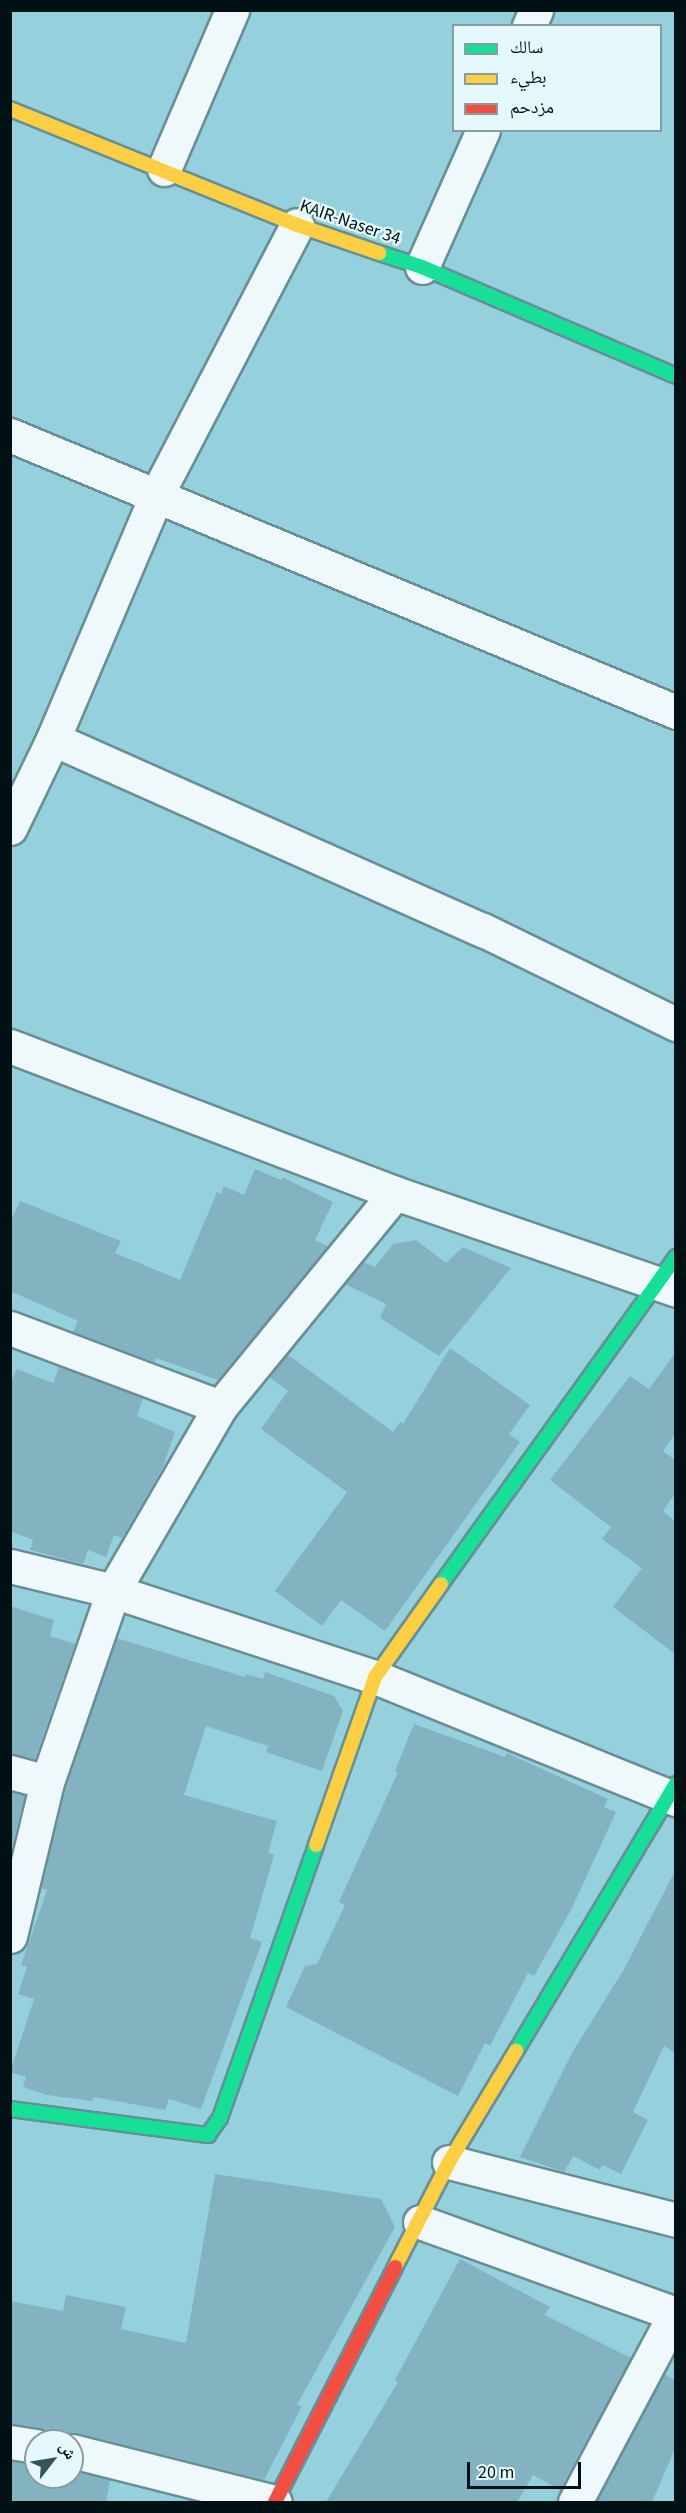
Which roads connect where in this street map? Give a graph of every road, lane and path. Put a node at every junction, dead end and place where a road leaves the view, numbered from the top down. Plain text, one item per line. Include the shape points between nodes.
1 (232, 10) edge
2 (536, 10) edge
3 (530, 24) edge
4 (10, 109) edge
5 (482, 132) edge
6 (164, 169) junction
7 (297, 225) junction
8 (422, 267) junction
9 (675, 375) edge
10 (10, 435) edge
11 (156, 494) junction
12 (675, 712) edge
13 (53, 739) junction
14 (10, 828) edge
15 (675, 1024) edge
16 (10, 1046) edge
17 (395, 1193) junction
18 (670, 1277) edge
19 (10, 1328) edge
20 (220, 1407) junction
21 (10, 1566) edge
22 (113, 1591) junction
23 (375, 1677) junction
24 (10, 1772) edge
25 (47, 1782) junction
26 (673, 1793) edge
27 (10, 1936) edge
28 (10, 2109) edge
29 (448, 2163) junction
30 (675, 2220) edge
31 (420, 2222) junction
32 (675, 2314) edge
33 (84, 2454) edge
34 (275, 2502) edge
35 (575, 2502) edge

1 - 6 street
2 - 3 street
4 - 6 street, KAIR-Naser 34
5 - 8 street
6 - 7 street, KAIR-Naser 34
7 - 8 street, KAIR-Naser 34
7 - 11 street
8 - 9 street, KAIR-Naser 34
10 - 11 street
11 - 12 street
11 - 13 street
13 - 14 street
13 - 15 street via 483,930
16 - 17 street
17 - 18 street
17 - 20 street
18 - 23 street
19 - 20 street
20 - 22 street
21 - 22 street
22 - 23 street
22 - 25 street
23 - 26 street
23 - 28 street via 224,2108 208,2135
24 - 25 street
25 - 27 street
26 - 29 street
29 - 30 street
29 - 31 street
31 - 32 street
31 - 34 street
32 - 35 street
33 - 34 street

